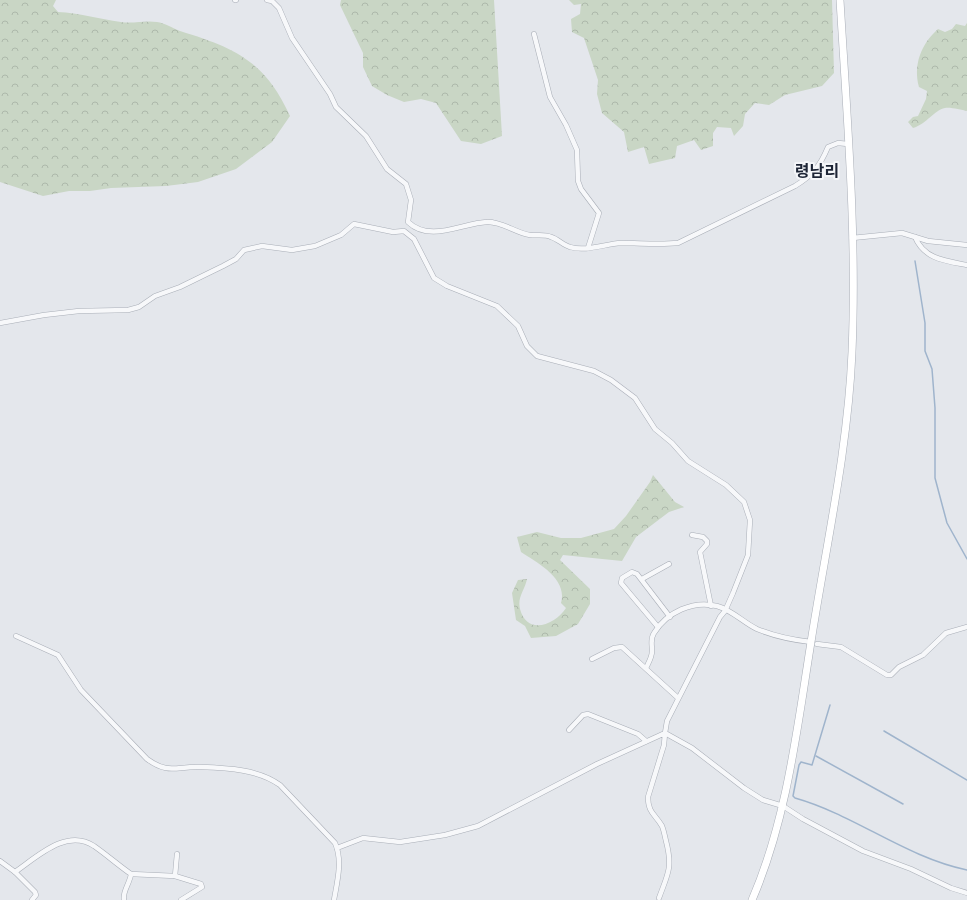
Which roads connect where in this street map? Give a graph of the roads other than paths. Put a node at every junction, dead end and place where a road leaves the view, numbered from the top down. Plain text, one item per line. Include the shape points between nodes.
1 (267, 0) edge
2 (840, 0) edge
3 (534, 34) dead end
4 (848, 144) junction
5 (915, 237) junction
6 (852, 238) junction
7 (967, 245) edge
8 (588, 248) junction
9 (967, 265) edge
10 (0, 323) edge
11 (692, 535) dead end
12 (669, 564) dead end
13 (642, 578) junction
14 (711, 606) junction
15 (725, 611) junction
16 (670, 617) junction
17 (658, 627) junction
18 (967, 627) edge
19 (16, 636) dead end
20 (814, 643) junction
21 (592, 659) dead end
22 (646, 668) junction
23 (678, 698) junction
24 (570, 730) dead end
25 (665, 733) junction
26 (646, 741) junction
27 (783, 806) junction
28 (337, 848) junction
29 (177, 854) dead end
30 (0, 861) edge
31 (15, 872) junction
32 (131, 874) junction
33 (175, 876) junction
34 (967, 893) edge
35 (659, 898) dead end
36 (32, 900) edge
37 (124, 900) edge
38 (181, 900) edge
39 (334, 900) edge
40 (752, 900) edge

1 - 8 street via 279,8 292,38 336,107 366,136 387,169 406,184 411,200 408,218 413,226 429,231 450,230 490,222 530,235 552,237 570,248
2 - 4 main road
3 - 8 street via 550,97 577,150 578,181 599,213
4 - 6 main road
4 - 8 street via 828,147 810,177 800,183 678,243 621,243
5 - 6 street via 902,233
5 - 7 street
5 - 9 street via 919,246 930,256
6 - 20 main road via 854,306 849,393
10 - 15 street via 44,315 128,310 139,307 155,296 180,287 236,259 244,250 262,246 292,250 315,246 341,235 354,224 393,232 404,231 414,239 434,278 447,286 497,306 518,326 532,353 537,356 594,371 628,392 655,428 688,461 726,485 744,502 750,520 748,555
11 - 14 street via 703,537 707,541 700,552
12 - 13 street
13 - 16 street
13 - 17 street via 632,572 622,578 621,583
14 - 15 street via 718,606
14 - 16 street via 681,608
15 - 20 street via 767,632
15 - 23 street
16 - 17 street
17 - 22 street via 652,638 651,659
18 - 20 street via 946,633 923,655 900,667 891,675 840,647
19 - 28 street via 58,655 81,690 147,759 159,768 169,770 198,767 236,770 270,778 280,785
20 - 27 main road
21 - 22 street via 614,648 622,647
22 - 23 street
23 - 25 street via 666,721
24 - 26 street via 583,715 588,714 638,734
25 - 26 street
25 - 27 street via 692,748 763,800
25 - 35 street via 664,745 648,797 652,815 662,827 671,860
26 - 28 street via 478,826 445,835 400,842 363,838
27 - 34 street via 863,851
27 - 40 main road
28 - 39 street via 339,869
29 - 33 street
30 - 31 street
31 - 32 street via 57,843 72,840 93,846
31 - 36 street via 35,892
32 - 33 street
32 - 37 street
33 - 38 street via 200,884 202,887

